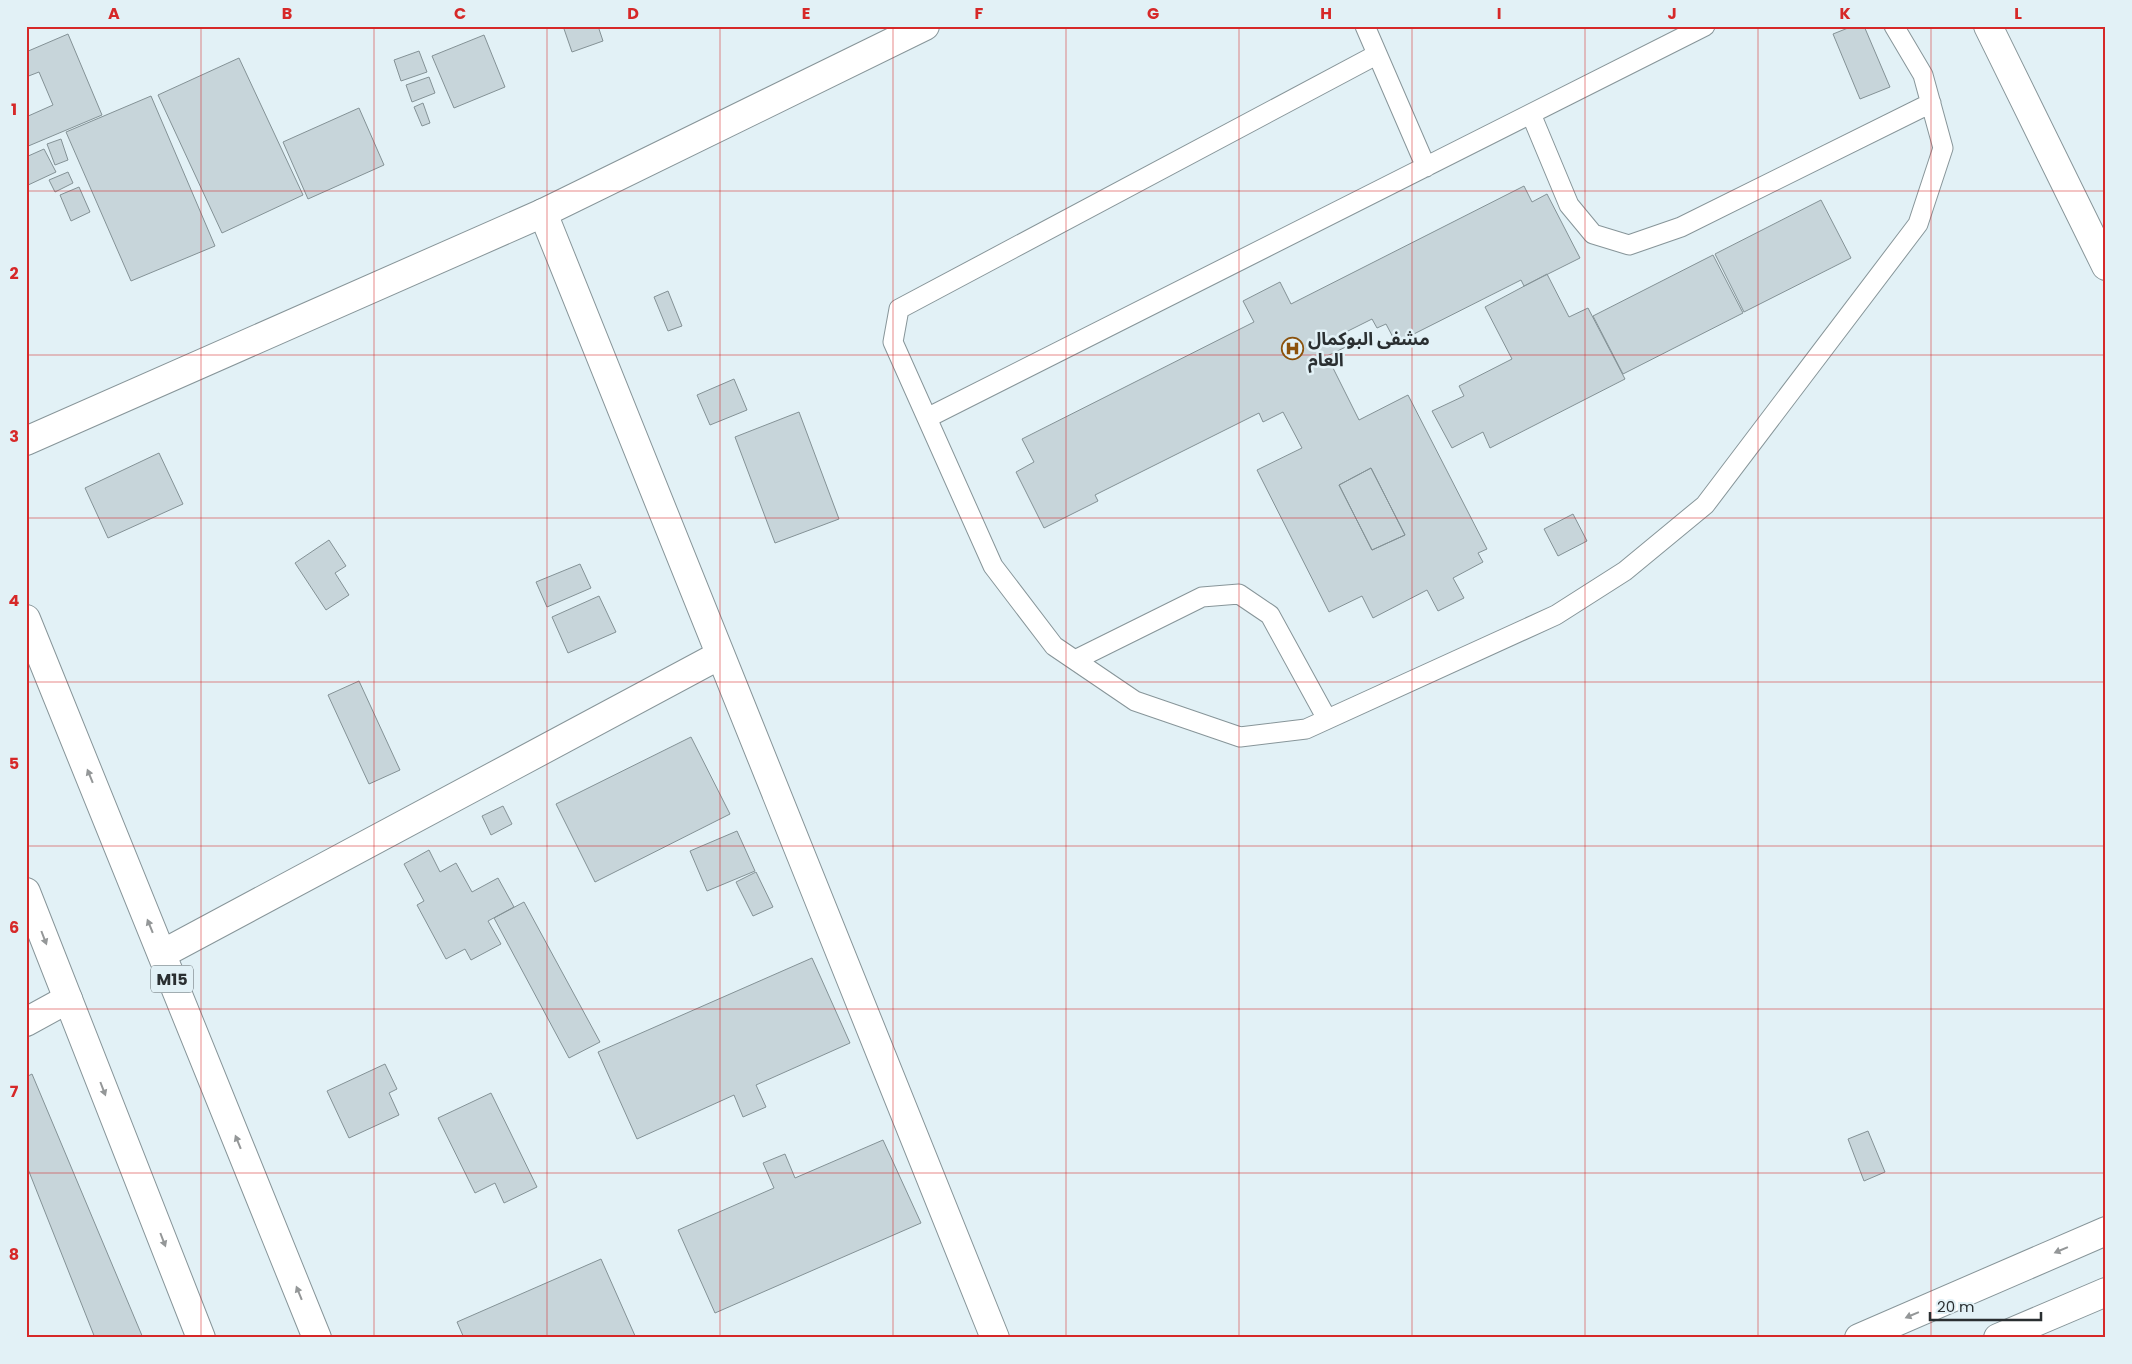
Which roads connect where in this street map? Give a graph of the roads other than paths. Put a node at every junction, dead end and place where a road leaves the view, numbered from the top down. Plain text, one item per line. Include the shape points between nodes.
1 (925, 26) edge
2 (1365, 26) edge
3 (1705, 26) edge
4 (1894, 26) edge
5 (1988, 26) edge
6 (1376, 55) junction
7 (1931, 103) junction
8 (1531, 114) junction
9 (1426, 167) junction
10 (543, 213) junction
11 (2106, 266) edge
12 (927, 418) junction
13 (26, 440) edge
14 (26, 619) edge
15 (720, 655) junction
16 (1075, 660) junction
17 (1327, 719) junction
18 (26, 892) edge
19 (162, 954) junction
20 (68, 999) junction
21 (26, 1022) edge
22 (2106, 1231) edge
23 (2106, 1292) edge
24 (201, 1338) edge
25 (317, 1338) edge
26 (995, 1338) edge
27 (1860, 1338) edge
28 (1998, 1338) edge

1 - 10 main road
2 - 6 lane
3 - 8 lane
4 - 7 lane via 1923,75
5 - 11 main road
6 - 9 lane
6 - 12 lane via 899,309 894,342
7 - 8 lane via 1681,227 1629,245 1593,234 1570,205
7 - 17 lane via 1943,148 1918,224 1705,505 1625,571 1556,615
8 - 9 lane
9 - 12 lane
10 - 13 main road
10 - 15 main road
12 - 16 lane via 993,566 1054,646
19 -> 14 main road, M15
15 - 19 main road
15 - 26 main road
16 - 17 lane via 1135,701 1240,737 1306,729
16 - 17 lane via 1202,597 1239,594 1270,615
18 -> 20 main road
25 -> 19 main road, M15
20 - 21 main road
20 -> 24 main road
22 -> 27 main road
23 - 28 main road

